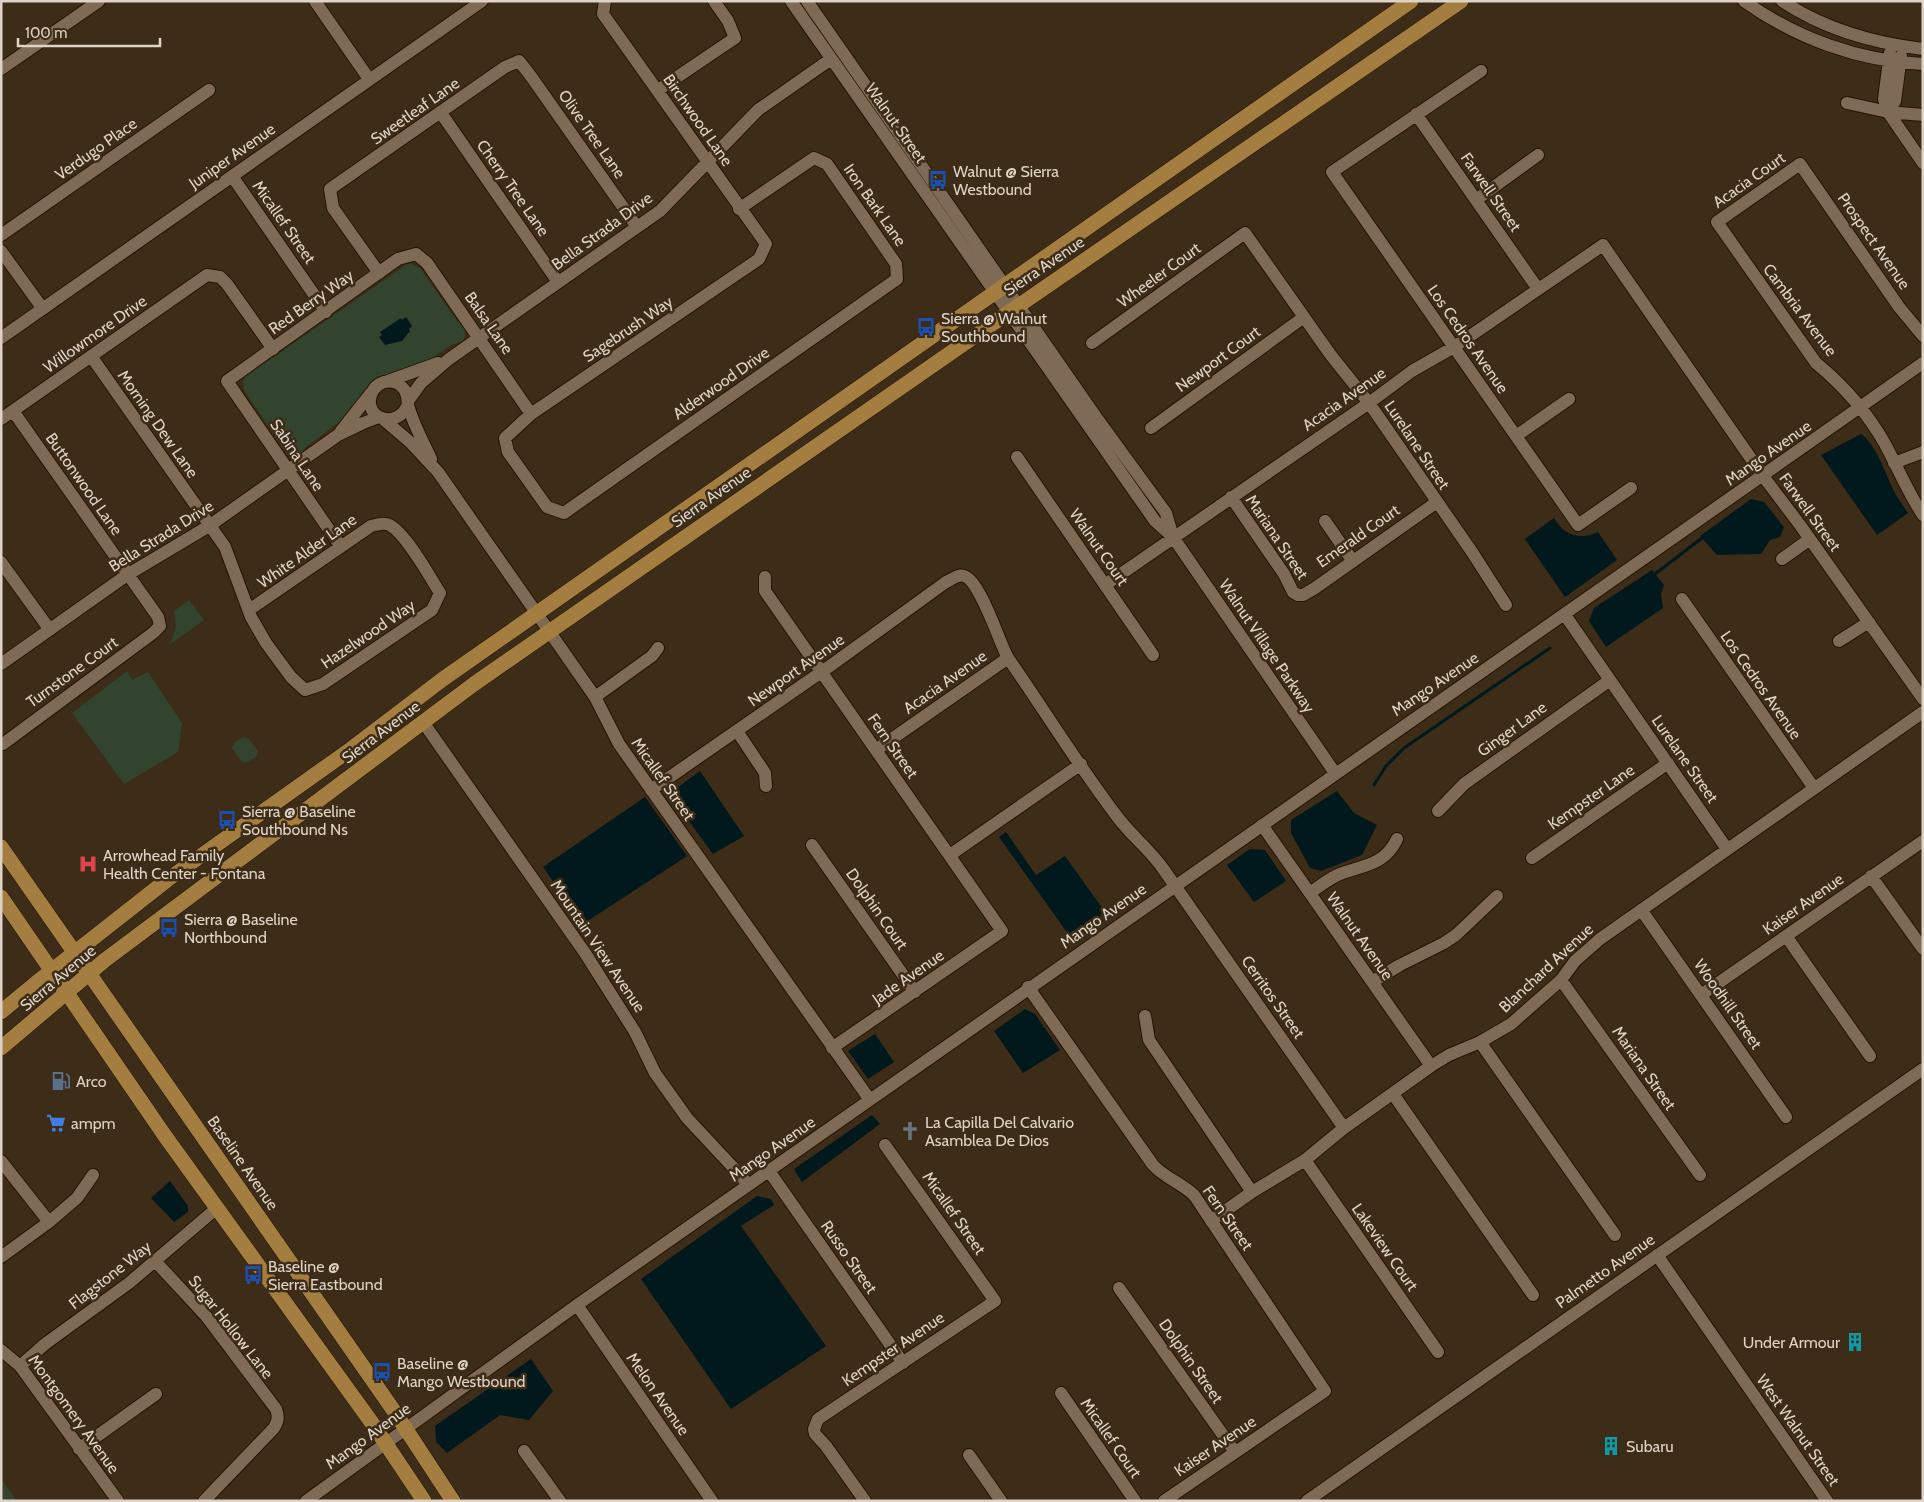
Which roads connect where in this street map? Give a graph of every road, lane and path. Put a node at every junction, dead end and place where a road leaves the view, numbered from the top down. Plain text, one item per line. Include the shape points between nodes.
1 (98, 1) edge
2 (315, 1) edge
3 (482, 1) edge
4 (605, 1) edge
5 (714, 1) edge
6 (791, 1) edge
7 (807, 1) edge
8 (1411, 1) edge
9 (1461, 1) edge
10 (1744, 1) edge
11 (1782, 1) edge
12 (1897, 44) junction
13 (1923, 49) edge
14 (831, 59) junction
15 (518, 60) joint
16 (1895, 62) junction
17 (1923, 64) edge
18 (1, 69) edge
19 (1481, 71) dead end
20 (370, 79) junction
21 (209, 90) dead end
22 (658, 90) junction
23 (1847, 103) dead end
24 (1888, 112) junction
25 (440, 113) junction
26 (1416, 114) junction
27 (1923, 115) edge
28 (1538, 155) dead end
29 (707, 161) junction
30 (1923, 163) edge
31 (1800, 164) joint
32 (232, 176) junction
33 (1476, 200) junction
34 (739, 209) junction
35 (1717, 222) joint
36 (636, 227) junction
37 (1245, 233) joint
38 (1, 235) edge
39 (766, 244) joint
40 (1603, 245) joint
41 (1, 250) edge
42 (416, 254) joint
43 (379, 273) junction
44 (897, 279) joint
45 (558, 282) junction
46 (1538, 289) junction
47 (1000, 290) junction
48 (43, 309) junction
49 (1014, 309) junction
50 (326, 312) junction
51 (1304, 317) junction
52 (1923, 336) edge
53 (478, 337) junction
54 (1, 338) edge
55 (1092, 343) dead end
56 (1454, 347) junction
57 (273, 349) junction
58 (91, 356) junction
59 (449, 358) junction
60 (1923, 363) edge
61 (227, 381) joint
62 (386, 382) junction
63 (371, 393) junction
64 (1569, 399) dead end
65 (408, 402) junction
66 (1369, 403) junction
67 (1860, 408) junction
68 (13, 411) junction
69 (532, 414) junction
70 (381, 418) junction
71 (1, 419) edge
72 (1151, 428) dead end
73 (338, 435) junction
74 (1516, 436) junction
75 (505, 438) joint
76 (1923, 452) edge
77 (1018, 458) dead end
78 (1894, 463) junction
79 (287, 470) junction
80 (438, 472) junction
81 (1763, 476) junction
82 (1630, 488) dead end
83 (1230, 497) junction
84 (1437, 502) junction
85 (1923, 515) edge
86 (1325, 521) dead end
87 (209, 526) junction
88 (1173, 537) junction
89 (1810, 539) junction
90 (341, 547) junction
91 (1782, 559) dead end
92 (1352, 560) junction
93 (1, 562) edge
94 (5, 575) edge
95 (128, 575) junction
96 (765, 576) dead end
97 (1105, 584) junction
98 (440, 593) joint
99 (1298, 595) joint
100 (1682, 599) dead end
101 (1506, 605) dead end
102 (249, 610) junction
103 (536, 613) junction
104 (1565, 615) junction
105 (1868, 622) junction
106 (160, 626) joint
107 (50, 630) junction
108 (549, 631) junction
109 (1839, 642) dead end
110 (658, 648) dead end
111 (1153, 654) dead end
112 (1008, 658) junction
113 (1, 664) edge
114 (822, 672) junction
115 (1610, 680) junction
116 (305, 690) joint
117 (595, 697) junction
118 (1923, 699) edge
119 (1923, 712) edge
120 (423, 722) junction
121 (736, 731) junction
122 (2, 744) dead end
123 (876, 750) junction
124 (1668, 763) junction
125 (1081, 764) junction
126 (1335, 773) junction
127 (766, 786) dead end
128 (1814, 788) junction
129 (651, 790) junction
130 (1438, 811) dead end
131 (1262, 826) junction
132 (1397, 839) dead end
133 (1923, 841) edge
134 (812, 845) dead end
135 (1, 847) edge
136 (1727, 849) junction
137 (950, 855) junction
138 (1532, 858) dead end
139 (1871, 876) junction
140 (1175, 885) junction
141 (1310, 893) junction
142 (1497, 896) dead end
143 (1, 897) edge
144 (1642, 911) junction
145 (1002, 931) joint
146 (1786, 936) junction
147 (1923, 950) edge
148 (75, 953) junction
149 (52, 970) junction
150 (90, 973) junction
151 (1561, 980) junction
152 (1372, 982) junction
153 (1028, 987) junction
154 (67, 992) junction
155 (915, 992) junction
156 (1701, 995) junction
157 (1, 1012) edge
158 (1145, 1016) dead end
159 (1480, 1042) junction
160 (1, 1048) edge
161 (832, 1048) junction
162 (1870, 1056) dead end
163 (1431, 1066) junction
164 (1923, 1069) edge
165 (1394, 1094) junction
166 (870, 1100) junction
167 (1786, 1117) dead end
168 (1344, 1128) junction
169 (885, 1145) dead end
170 (1305, 1160) junction
171 (1, 1161) edge
172 (769, 1171) junction
173 (93, 1175) dead end
174 (1700, 1175) dead end
175 (748, 1185) junction
176 (1252, 1192) junction
177 (217, 1208) junction
178 (1211, 1221) junction
179 (49, 1222) junction
180 (1615, 1235) dead end
181 (1657, 1255) junction
182 (1, 1257) edge
183 (156, 1261) junction
184 (1119, 1288) dead end
185 (1533, 1295) dead end
186 (995, 1301) joint
187 (577, 1305) junction
188 (1, 1350) edge
189 (1438, 1352) dead end
190 (903, 1363) junction
191 (20, 1366) junction
192 (1061, 1393) dead end
193 (156, 1394) dead end
194 (1284, 1418) joint
195 (406, 1428) junction
196 (386, 1443) junction
197 (79, 1449) junction
198 (524, 1451) dead end
199 (1235, 1452) junction
200 (969, 1455) dead end
201 (706, 1499) edge
202 (118, 1501) edge
203 (204, 1501) edge
204 (306, 1501) edge
205 (424, 1501) edge
206 (453, 1501) edge
207 (560, 1501) edge
208 (865, 1501) edge
209 (1001, 1501) edge
210 (1135, 1501) edge
211 (1164, 1501) edge
212 (1307, 1501) edge
213 (1827, 1501) edge

1 - 18 street
2 - 20 street
3 - 20 street, Juniper Avenue
4 - 22 street, Birchwood Lane via 603,14
5 - 22 street via 735,38
6 - 14 street, Walnut Street
7 - 47 street, Walnut Street
8 - 47 main road, Sierra Avenue
9 - 49 main road, Sierra Avenue
10 - 16 street via 1818,42
11 - 12 street via 1833,28
12 - 13 street
12 - 16 street
14 - 29 street, Bella Strada Drive via 758,110
14 - 47 street, Walnut Street
15 - 25 street, Sweetleaf Lane
15 - 36 street, Olive Tree Lane
16 - 17 street
16 - 24 street via 1895,101
19 - 26 street
20 - 32 street, Juniper Avenue
21 - 38 street, Verdugo Place
22 - 29 street, Birchwood Lane
23 - 24 street
24 - 27 street
24 - 30 street
25 - 43 street, Sweetleaf Lane via 330,189 333,208
25 - 45 street, Cherry Tree Lane
26 - 33 street, Farwell Street
26 - 56 street, Los Cedros Avenue via 1332,172
28 - 33 street
29 - 34 street, Birchwood Lane
29 - 36 street, Bella Strada Drive via 660,211
31 - 35 street, Acacia Court
31 - 52 street, Prospect Avenue
32 - 48 street, Juniper Avenue
32 - 50 street, Micallef Street
33 - 46 street, Farwell Street
34 - 39 street, Birchwood Lane
34 - 44 street, Iron Bark Lane via 814,158 827,164 896,264
35 - 67 street, Cambria Avenue via 1816,363 1853,396
36 - 45 street, Bella Strada Drive
37 - 51 street, Lurelane Street
37 - 55 street, Wheeler Court
39 - 69 street, Sagebrush Way via 759,260
40 - 46 street, Acacia Avenue
40 - 81 street, Farwell Street
41 - 48 street
42 - 43 street, Red Berry Way via 398,259
42 - 53 street, Balsa Lane via 427,263
43 - 50 street, Red Berry Way
44 - 75 street, Alderwood Drive via 564,513 547,507 508,452
45 - 53 street, Bella Strada Drive
46 - 56 street, Acacia Avenue
47 - 49 street, Walnut Street
47 - 103 main road, Sierra Avenue
48 - 54 street, Juniper Avenue
49 - 88 street, Walnut Village Parkway via 1155,521
49 - 108 main road, Sierra Avenue
50 - 57 street, Red Berry Way
51 - 66 street, Lurelane Street
51 - 72 street, Newport Court
53 - 59 street, Bella Strada Drive
53 - 69 street, Balsa Lane
56 - 66 street, Acacia Avenue via 1412,370
56 - 74 street, Los Cedros Avenue
57 - 58 street, Willowmore Drive via 227,284 220,277 207,275
57 - 61 street, Red Berry Way
58 - 68 street, Willowmore Drive
58 - 87 street, Morning Dew Lane
59 - 62 street, Bella Strada Drive
59 - 65 street, Bella Strada Drive via 421,382
60 - 67 street, Mango Avenue
61 - 79 street, Sabina Lane
62 - 63 street
62 - 65 street via 403,387
63 - 70 street via 370,405
63 - 73 street, Bella Strada Drive
64 - 74 street
65 - 70 street via 406,410 398,418
65 - 80 street, Micallef Street
66 - 83 street, Acacia Avenue
66 - 84 street, Lurelane Street
67 - 78 street, Cambria Avenue via 1884,442
67 - 81 street, Mango Avenue
68 - 71 street, Willowmore Drive
68 - 95 street, Buttonwood Lane
69 - 75 street, Sagebrush Way
70 - 73 street, Bella Strada Drive
70 - 80 street, Micallef Street via 410,442
73 - 79 street, Bella Strada Drive
74 - 82 street, Los Cedros Avenue via 1578,524
76 - 78 street
77 - 97 street, Walnut Court
78 - 85 street, Cambria Avenue
79 - 87 street, Bella Strada Drive
79 - 90 street, Sabina Lane
80 - 103 street, Micallef Street
81 - 89 street, Farwell Street
81 - 104 street, Mango Avenue
83 - 88 street, Acacia Avenue
83 - 99 street, Mariana Street
84 - 92 street, Emerald Court
84 - 101 street, Lurelane Street
86 - 92 street
87 - 95 street, Bella Strada Drive
87 - 102 street, Morning Dew Lane via 225,547
88 - 97 street, Acacia Avenue
88 - 126 street, Walnut Village Parkway
89 - 91 street
89 - 105 street, Farwell Street
90 - 98 street, White Alder Lane via 371,526 386,523 396,528
90 - 102 street, White Alder Lane
92 - 99 street, Emerald Court via 1315,588
93 - 94 street
94 - 107 street
95 - 106 street, Buttonwood Lane via 158,617
95 - 107 street, Bella Strada Drive
96 - 114 street, Fern Street via 765,591
97 - 111 street, Walnut Court
98 - 116 street, Hazelwood Way via 432,610 322,684
100 - 128 street, Los Cedros Avenue
102 - 116 street, Morning Dew Lane via 266,643
103 - 108 street, Micallef Street
103 - 148 main road, Sierra Avenue via 167,880
104 - 115 street, Lurelane Street
104 - 126 street, Mango Avenue
105 - 109 street
105 - 118 street, Farwell Street
106 - 122 street, Turnstone Court
107 - 113 street, Bella Strada Drive
108 - 117 street, Micallef Street
108 - 120 main road, Sierra Avenue
110 - 117 street via 652,656
112 - 114 street, Newport Avenue via 986,606 970,580 958,576
112 - 123 street, Acacia Avenue
112 - 125 street, Cerritos Street
114 - 121 street, Newport Avenue
114 - 123 street, Fern Street
115 - 124 street, Lurelane Street
115 - 130 street, Ginger Lane via 1464,784
117 - 129 street, Micallef Street via 619,744
119 - 128 street, Blanchard Avenue
120 - 150 main road, Sierra Avenue
120 - 175 street, Mountain View Avenue via 585,953 635,1032 660,1080 687,1118
121 - 127 street via 765,773
121 - 129 street, Newport Avenue
123 - 137 street, Fern Street
124 - 136 street, Lurelane Street
124 - 138 street, Kempster Lane
125 - 137 street
125 - 140 street, Cerritos Street via 1118,818
126 - 131 street, Mango Avenue
128 - 136 street, Blanchard Avenue
129 - 161 street, Micallef Street
131 - 140 street, Mango Avenue
131 - 141 street, Walnut Avenue
132 - 141 street via 1392,850 1381,859 1338,875
133 - 139 street, Kaiser Avenue
134 - 155 street, Dolphin Court
135 - 148 main road, Baseline Avenue
136 - 144 street, Blanchard Avenue
137 - 145 street, Fern Street
139 - 146 street, Kaiser Avenue
139 - 147 street
140 - 153 street, Mango Avenue
140 - 168 street, Cerritos Street
141 - 152 street, Walnut Avenue
142 - 152 street via 1444,943
143 - 149 main road
144 - 151 street, Blanchard Avenue via 1588,948
144 - 156 street, Woodhill Street
145 - 155 street, Jade Avenue
146 - 156 street, Kaiser Avenue
146 - 162 street
148 - 149 main road, Sierra Avenue
148 - 150 main road, Baseline Avenue
149 - 154 main road
149 - 157 main road, Sierra Avenue
150 - 154 main road, Sierra Avenue
150 - 195 main road, Baseline Avenue
151 - 159 street, Blanchard Avenue via 1511,1024
151 - 174 street, Mariana Street
152 - 163 street, Walnut Avenue
153 - 166 street, Mango Avenue
153 - 178 street, Fern Street via 1153,1165 1188,1190
154 - 160 main road, Sierra Avenue
154 - 177 main road
155 - 161 street, Jade Avenue
156 - 167 street, Woodhill Street
158 - 176 street via 1149,1040
159 - 163 street, Blanchard Avenue
159 - 180 street
161 - 166 street, Micallef Street
163 - 165 street, Blanchard Avenue
164 - 181 street, Palmetto Avenue
165 - 168 street, Blanchard Avenue
165 - 185 street
166 - 172 street, Mango Avenue
168 - 170 street, Blanchard Avenue
169 - 186 street, Micallef Street
170 - 176 street, Blanchard Avenue
170 - 189 street, Lakeview Court
171 - 179 street
172 - 175 street, Mango Avenue
172 - 190 street, Russo Street
173 - 179 street via 77,1198
175 - 187 street, Mango Avenue
176 - 178 street, Blanchard Avenue
177 - 183 street, Flagstone Way
177 - 196 main road
178 - 194 street, Fern Street via 1326,1391
179 - 182 street
181 - 212 street, Palmetto Avenue
181 - 213 street, West Walnut Street
183 - 191 street, Flagstone Way
183 - 203 street, Sugar Hollow Lane via 206,1316 279,1416 274,1428
184 - 199 street, Dolphin Street
186 - 190 street, Kempster Avenue
187 - 195 street, Mango Avenue
187 - 201 street, Melon Avenue
188 - 191 street, Montgomery Avenue
190 - 208 street, Kempster Avenue via 818,1419 814,1429
191 - 197 street, Montgomery Avenue
192 - 210 street, Micallef Court
193 - 197 street
194 - 199 street, Kaiser Avenue
195 - 196 street, Mango Avenue
195 - 206 main road, Baseline Avenue
196 - 204 street, Mango Avenue
196 - 205 main road
197 - 202 street, Montgomery Avenue
198 - 207 street
199 - 211 street, Kaiser Avenue
200 - 209 street

